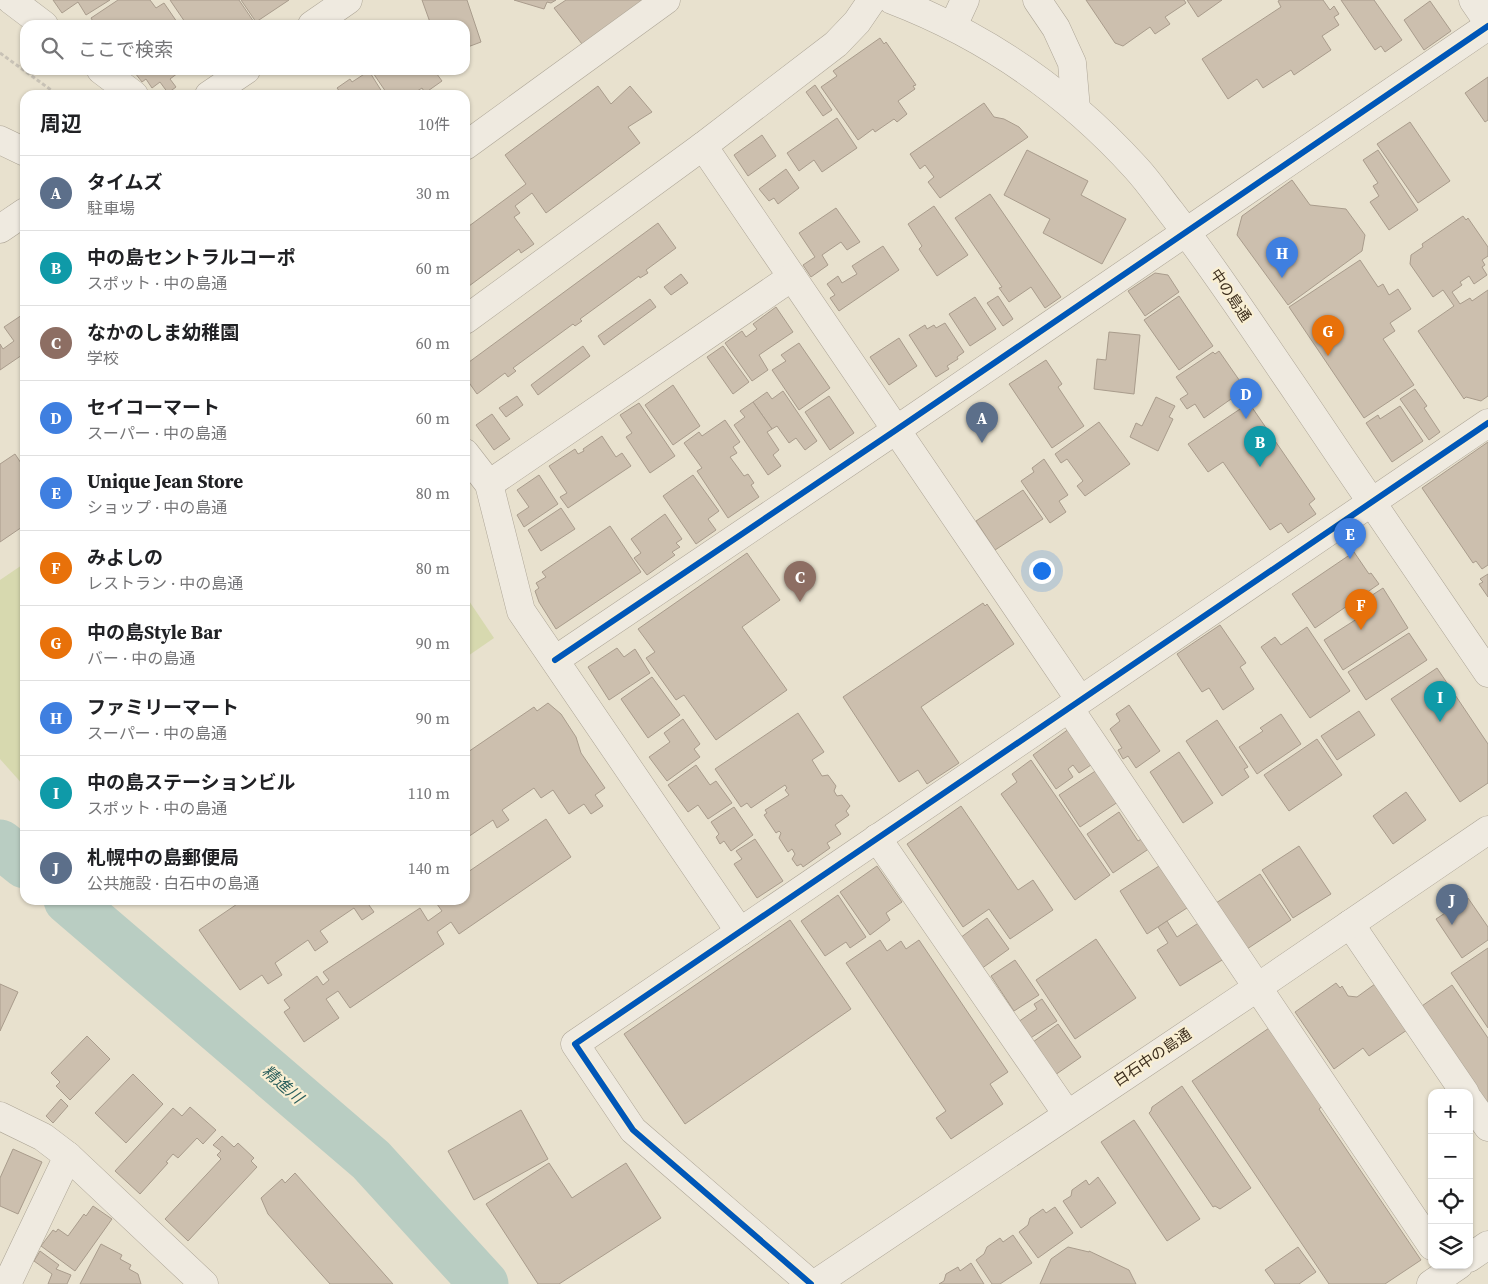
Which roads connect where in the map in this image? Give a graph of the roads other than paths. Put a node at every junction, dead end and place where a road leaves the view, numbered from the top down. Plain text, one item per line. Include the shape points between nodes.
1 (11, 0) edge
2 (348, 0) edge
3 (666, 0) edge
4 (872, 0) edge
5 (892, 0) edge
6 (965, 0) edge
7 (1037, 0) edge
8 (1473, 0) edge
9 (37, 20) edge
10 (319, 20) edge
11 (1488, 24) edge
12 (953, 26) junction
13 (108, 75) edge
14 (239, 75) edge
15 (127, 90) edge
16 (216, 90) edge
17 (1076, 109) junction
18 (0, 140) edge
19 (470, 142) edge
20 (703, 146) junction
21 (20, 150) edge
22 (20, 215) edge
23 (0, 229) edge
24 (1186, 232) junction
25 (792, 277) junction
26 (470, 316) edge
27 (1488, 423) edge
28 (896, 430) junction
29 (470, 459) edge
30 (489, 484) junction
31 (1371, 502) junction
32 (555, 660) junction
33 (1488, 673) edge
34 (1074, 704) junction
35 (1488, 830) edge
36 (877, 838) junction
37 (1350, 924) junction
38 (740, 932) junction
39 (1258, 987) junction
40 (1461, 1089) edge
41 (1473, 1106) edge
42 (1067, 1114) junction
43 (0, 1116) edge
44 (1488, 1127) edge
45 (68, 1156) junction
46 (1428, 1240) edge
47 (1488, 1245) edge
48 (1473, 1255) edge
49 (7, 1284) edge
50 (204, 1284) edge
51 (811, 1284) edge
52 (815, 1284) edge

1 - 9 street
2 - 10 street
3 - 19 street
4 - 20 street via 836,44
5 - 12 street, 中の島通
6 - 12 street
7 - 17 street via 1056,28 1072,63
8 - 11 street
11 - 24 street
12 - 17 street, 中の島通 via 1025,70
13 - 15 street
14 - 16 street
17 - 24 street, 中の島通 via 1138,170
18 - 21 street
20 - 25 street
20 - 26 street
22 - 23 street
24 - 28 street
24 - 31 street, 中の島通
25 - 28 street
25 - 30 street
27 - 31 street
28 - 32 street
28 - 34 street
29 - 30 street
30 - 32 street via 521,611
31 - 33 street, 中の島通
31 - 34 street
32 - 38 street
34 - 36 street
34 - 39 street
35 - 37 street, 白石中の島通
36 - 38 street
36 - 42 street
37 - 39 street, 白石中の島通
37 - 40 street
38 - 51 street via 575,1044 632,1130
39 - 42 street, 白石中の島通
39 - 46 street
41 - 44 street
42 - 52 street, 白石中の島通
43 - 45 street via 43,1137
45 - 49 street
45 - 50 street
47 - 48 street

